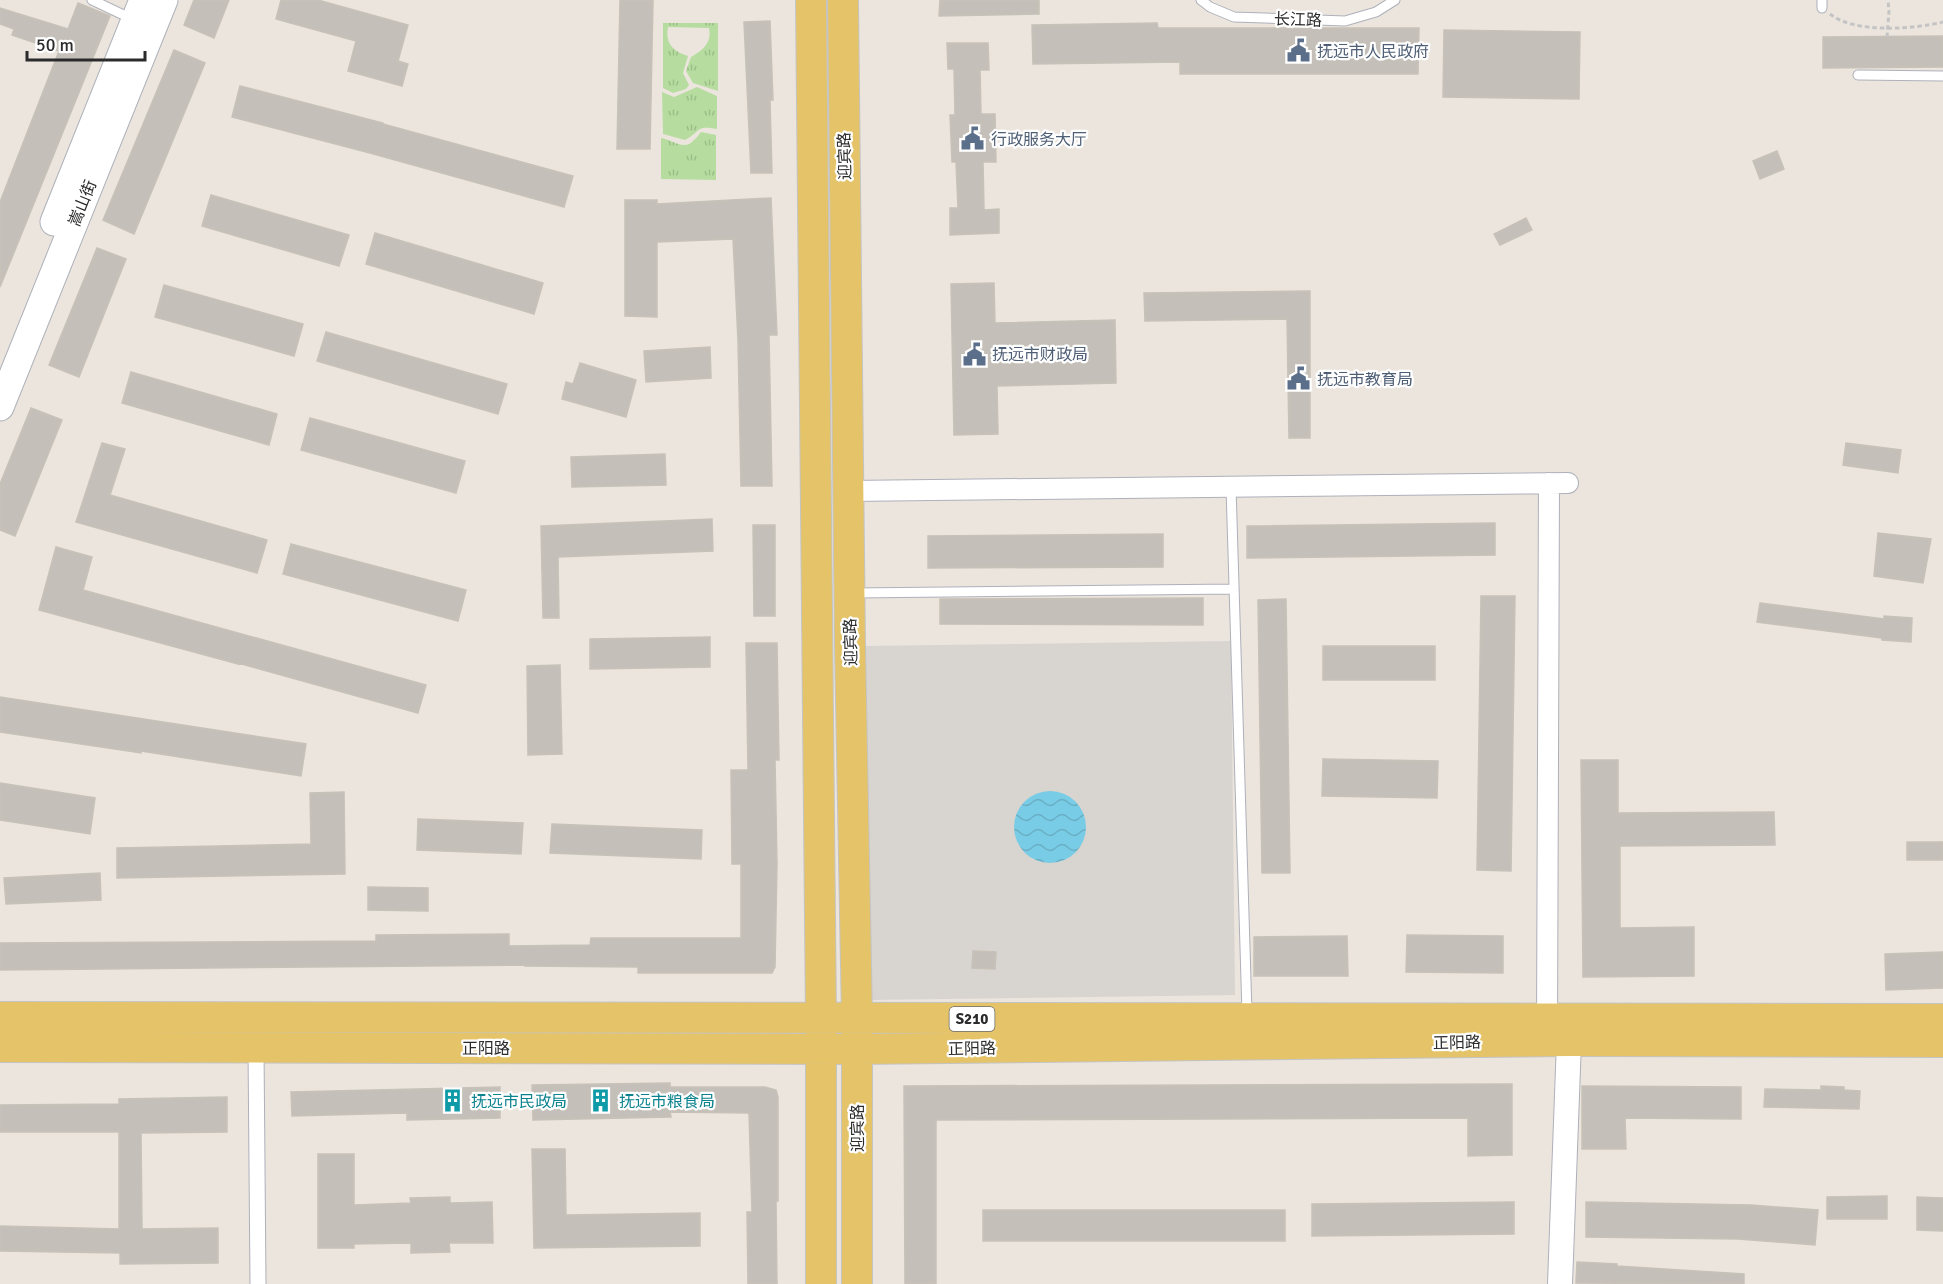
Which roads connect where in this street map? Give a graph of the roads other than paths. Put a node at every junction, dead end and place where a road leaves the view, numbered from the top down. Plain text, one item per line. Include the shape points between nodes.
1 (92, 0) edge
2 (164, 0) edge
3 (811, 0) edge
4 (843, 0) edge
5 (1201, 0) edge
6 (1395, 0) edge
7 (138, 10) edge
8 (1858, 75) dead end
9 (1943, 76) edge
10 (0, 359) edge
11 (0, 407) edge
12 (1231, 487) junction
13 (848, 491) junction
14 (1234, 588) junction
15 (849, 594) junction
16 (0, 1017) edge
17 (820, 1019) junction
18 (858, 1019) junction
19 (1247, 1019) junction
20 (1943, 1019) edge
21 (1555, 1034) junction
22 (1943, 1042) edge
23 (0, 1047) edge
24 (256, 1048) junction
25 (820, 1049) junction
26 (857, 1049) junction
27 (258, 1284) edge
28 (821, 1284) edge
29 (857, 1284) edge
30 (1560, 1284) edge

1 - 7 lane
2 - 11 main road, 嵩山街
3 - 17 main road, 迎宾路
4 - 13 main road, 迎宾路
5 - 6 lane, 长江路 via 1234,17 1345,21 1376,12
7 - 10 main road, 嵩山街
8 - 9 lane
12 - 13 street
12 - 14 lane
12 - 21 street via 1558,483
13 - 15 main road, 迎宾路
14 - 15 lane
14 - 19 lane
15 - 18 main road, 迎宾路
16 - 17 main road, 正阳路 / S210
17 - 18 main road, 正阳路 / S210
17 - 25 main road, 迎宾路
18 - 19 main road, 正阳路 / S210
18 - 26 main road, 迎宾路
19 - 21 main road, 正阳路 / S210
20 - 21 main road, 正阳路 / S210
21 - 22 main road, 正阳路
21 - 26 main road, 正阳路
21 - 30 street
23 - 24 main road, 正阳路
24 - 25 main road, 正阳路
24 - 27 street
25 - 26 main road, 正阳路
25 - 28 main road, 迎宾路
26 - 29 main road, 迎宾路

